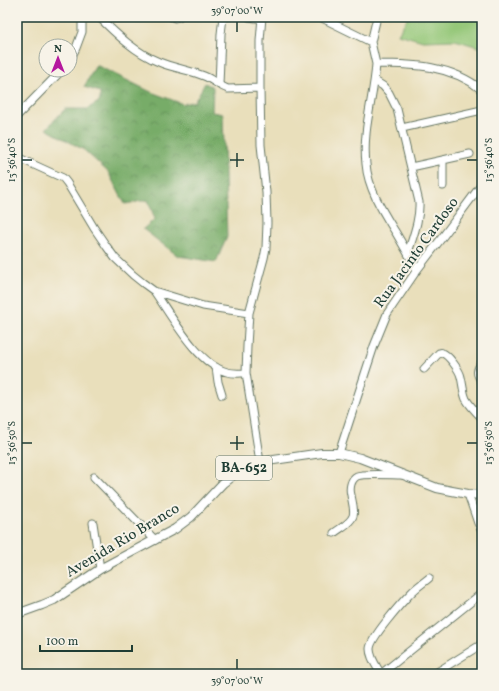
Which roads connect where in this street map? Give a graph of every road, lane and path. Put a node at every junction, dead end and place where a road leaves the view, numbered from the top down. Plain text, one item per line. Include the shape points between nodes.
1 (82, 17) edge
2 (100, 17) edge
3 (172, 17) edge
4 (179, 17) edge
5 (223, 17) edge
6 (249, 17) edge
7 (320, 17) edge
8 (377, 17) edge
9 (262, 18) edge
10 (371, 42) junction
11 (78, 43) edge
12 (376, 64) junction
13 (54, 78) edge
14 (375, 81) junction
15 (219, 85) junction
16 (260, 88) junction
17 (482, 90) edge
18 (482, 110) edge
19 (17, 116) edge
20 (402, 128) junction
21 (470, 154) dead end
22 (17, 157) edge
23 (443, 160) junction
24 (411, 167) junction
25 (482, 184) edge
26 (443, 186) dead end
27 (408, 253) junction
28 (417, 270) junction
29 (154, 291) junction
30 (250, 314) junction
31 (482, 362) edge
32 (216, 367) junction
33 (424, 368) dead end
34 (246, 373) junction
35 (482, 382) edge
36 (222, 395) dead end
37 (482, 418) edge
38 (339, 453) junction
39 (260, 462) junction
40 (405, 475) junction
41 (94, 477) dead end
42 (468, 494) junction
43 (482, 495) edge
44 (93, 523) dead end
45 (482, 532) edge
46 (334, 533) dead end
47 (155, 540) junction
48 (100, 569) junction
49 (429, 578) dead end
50 (482, 593) edge
51 (17, 614) edge
52 (482, 644) edge
53 (381, 674) edge
54 (434, 674) edge

1 - 11 street via 82,32
2 - 15 street via 128,43 148,57 202,75
3 - 4 street
5 - 15 street
6 - 9 street
7 - 10 street
8 - 10 street
9 - 16 street
10 - 12 street
12 - 14 street
12 - 17 street via 443,69 468,79
13 - 19 street
14 - 20 street via 389,94 397,109
14 - 27 street via 366,142 367,174 379,204
15 - 16 street via 228,89
16 - 30 street via 267,222 264,258
18 - 20 street
20 - 24 street
21 - 23 street
22 - 29 street via 62,178 115,258
23 - 24 street
23 - 26 street
24 - 27 street via 420,210
25 - 28 street, Rua Jacinto Cardoso
27 - 28 street
28 - 38 street, Rua Jacinto Cardoso via 384,322
29 - 30 street via 212,308
29 - 32 street via 188,341 201,356
30 - 34 street
31 - 35 street via 478,369 478,376
32 - 34 street via 228,372
32 - 36 street
33 - 37 street via 441,352 449,358 459,372 466,398
34 - 39 street
38 - 39 main road, Avenida Rio Branco / BA-652
38 - 40 main road, Avenida Rio Branco / BA-652
39 - 47 main road, Avenida Rio Branco / BA-652 via 236,473 191,517
40 - 42 main road, Avenida Rio Branco / BA-652 via 437,488
40 - 46 street via 356,477 350,487 353,515 349,522
41 - 47 street
42 - 43 main road, Avenida Rio Branco / BA-652
42 - 45 street
44 - 48 street
47 - 48 main road, Avenida Rio Branco / BA-652
48 - 51 main road, Avenida Rio Branco / BA-652 via 54,600
49 - 53 street via 396,610 371,644 370,652
50 - 53 street
52 - 54 street

